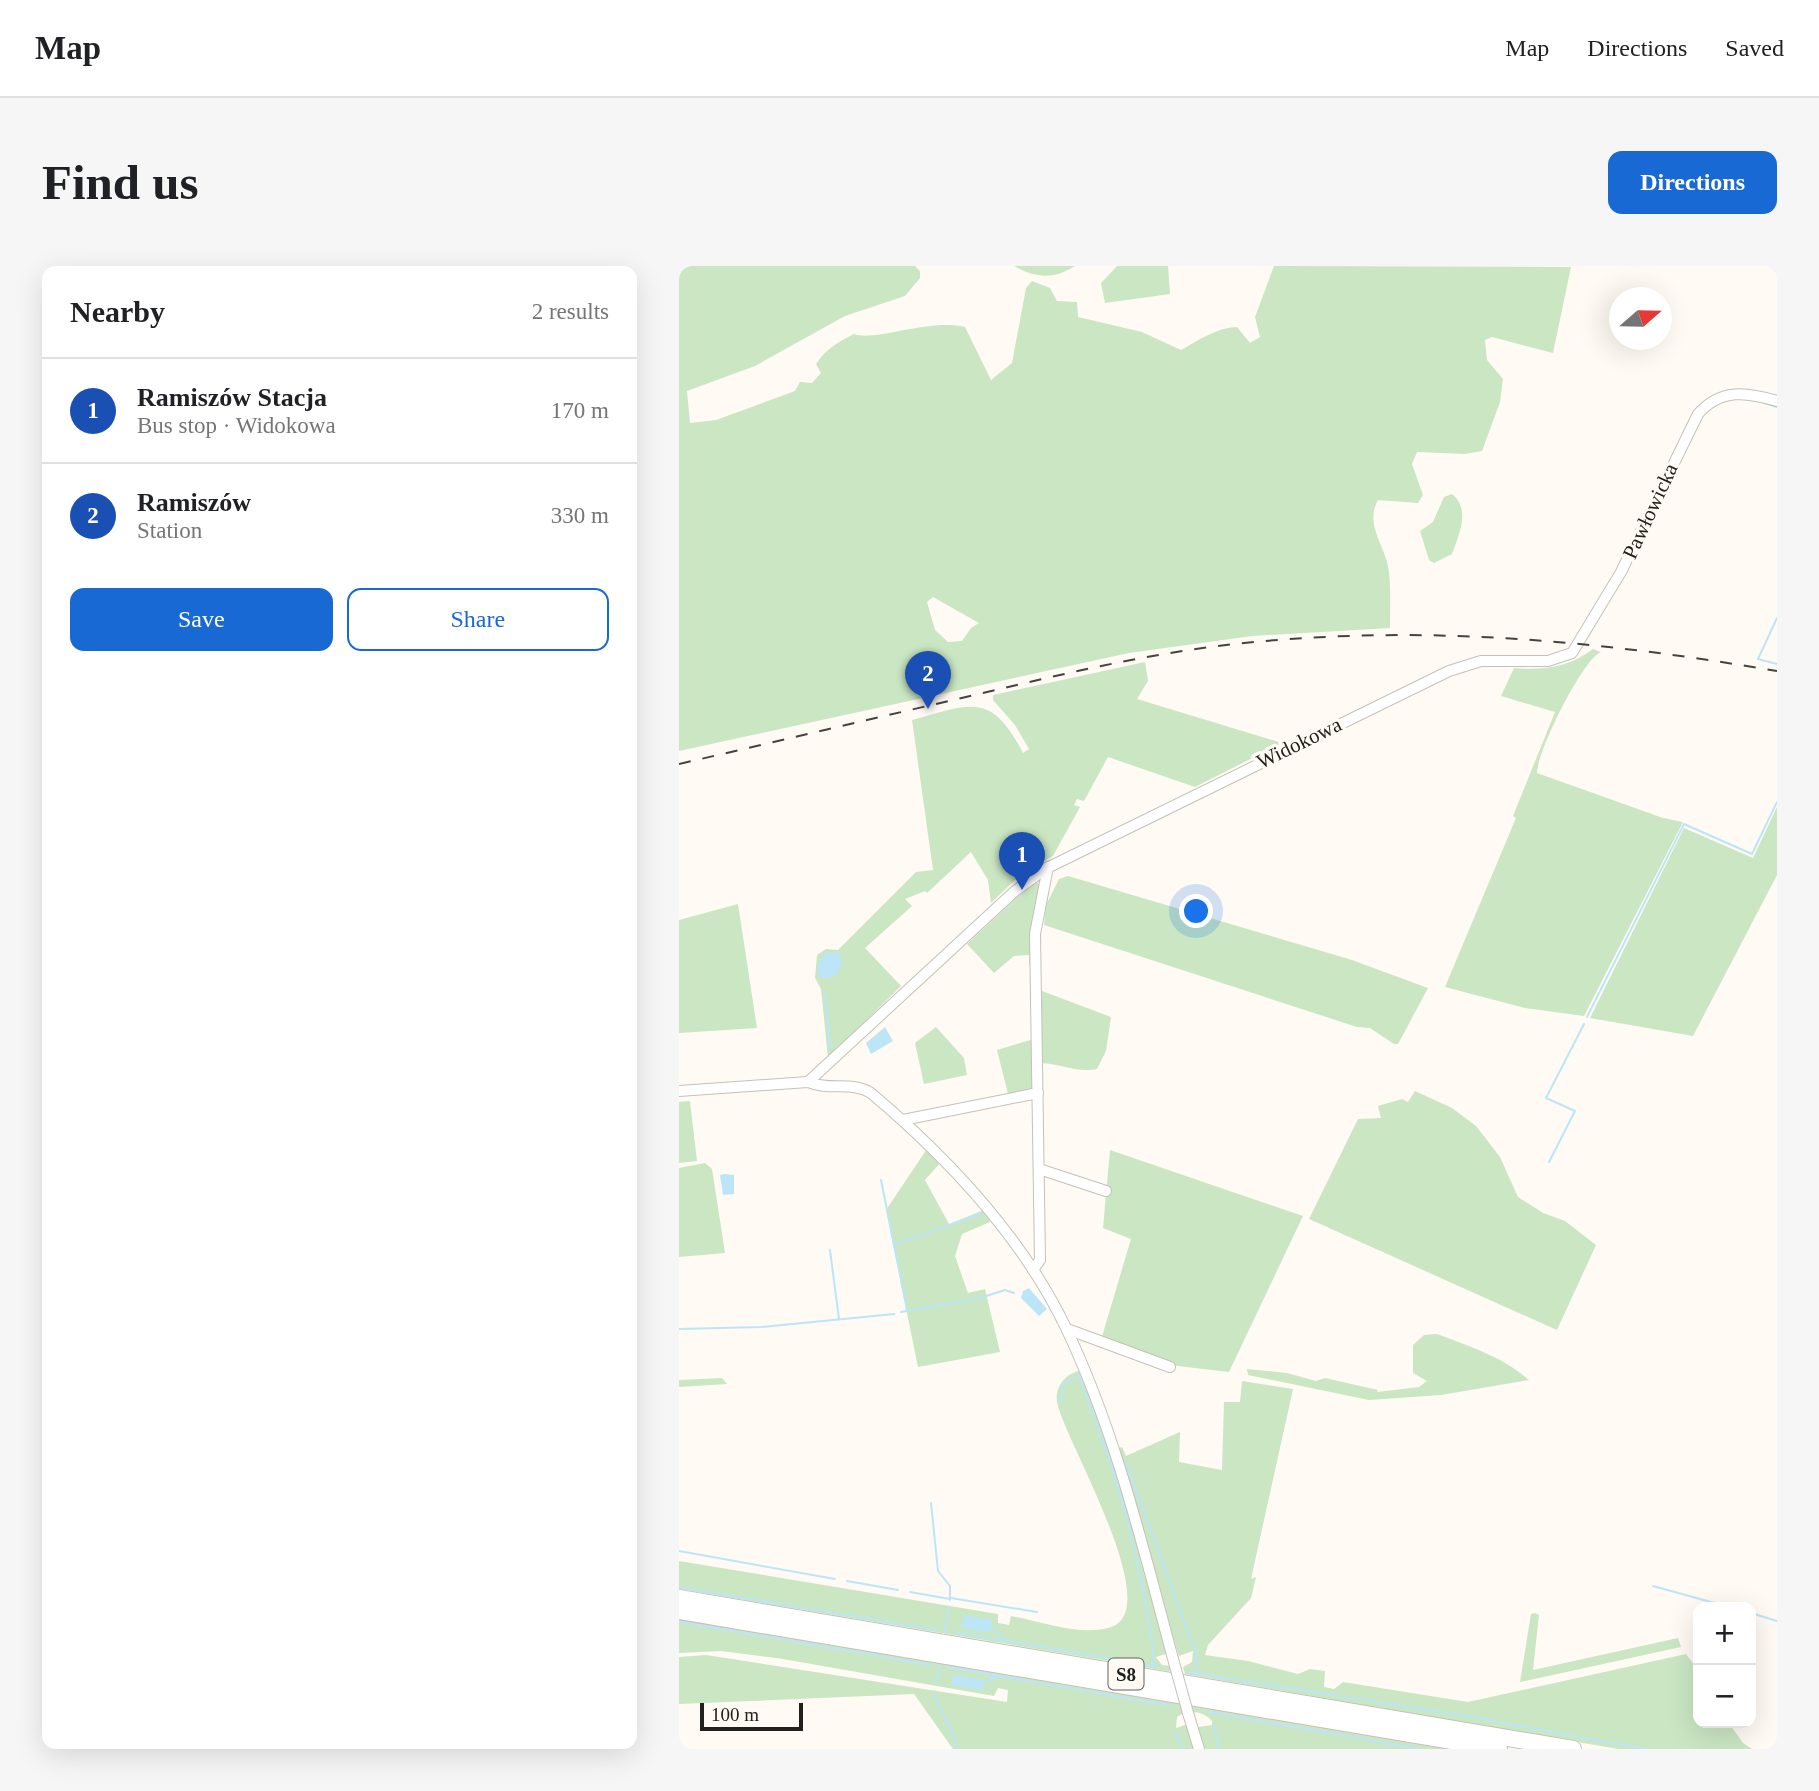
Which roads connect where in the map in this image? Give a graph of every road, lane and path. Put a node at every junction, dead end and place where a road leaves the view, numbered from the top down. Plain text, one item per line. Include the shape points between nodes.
1 (1777, 401) edge
2 (1542, 661) joint
3 (1048, 867) junction
4 (808, 1082) junction
5 (679, 1091) edge
6 (1038, 1093) junction
7 (903, 1120) junction
8 (1039, 1169) junction
9 (1106, 1191) dead end
10 (1033, 1270) junction
11 (1067, 1329) junction
12 (1170, 1367) dead end
13 (679, 1598) edge
14 (679, 1611) edge
15 (1199, 1749) edge
16 (1499, 1749) edge
17 (1573, 1749) edge

1 - 2 street, Pawłowicka via 1740,393 1719,397 1703,409 1586,634 1568,656
2 - 3 street, Widokowa via 1490,660 1449,671
3 - 4 street, Widokowa via 1015,891
3 - 6 street via 1035,934
4 - 5 street
4 - 7 street via 864,1088
6 - 7 street
6 - 8 street
7 - 10 street via 946,1159
8 - 9 street
8 - 10 street via 1040,1260
10 - 11 street
11 - 12 street
11 - 15 street, bridge via 1120,1468
13 - 17 highway, S8
14 - 16 highway, S8

